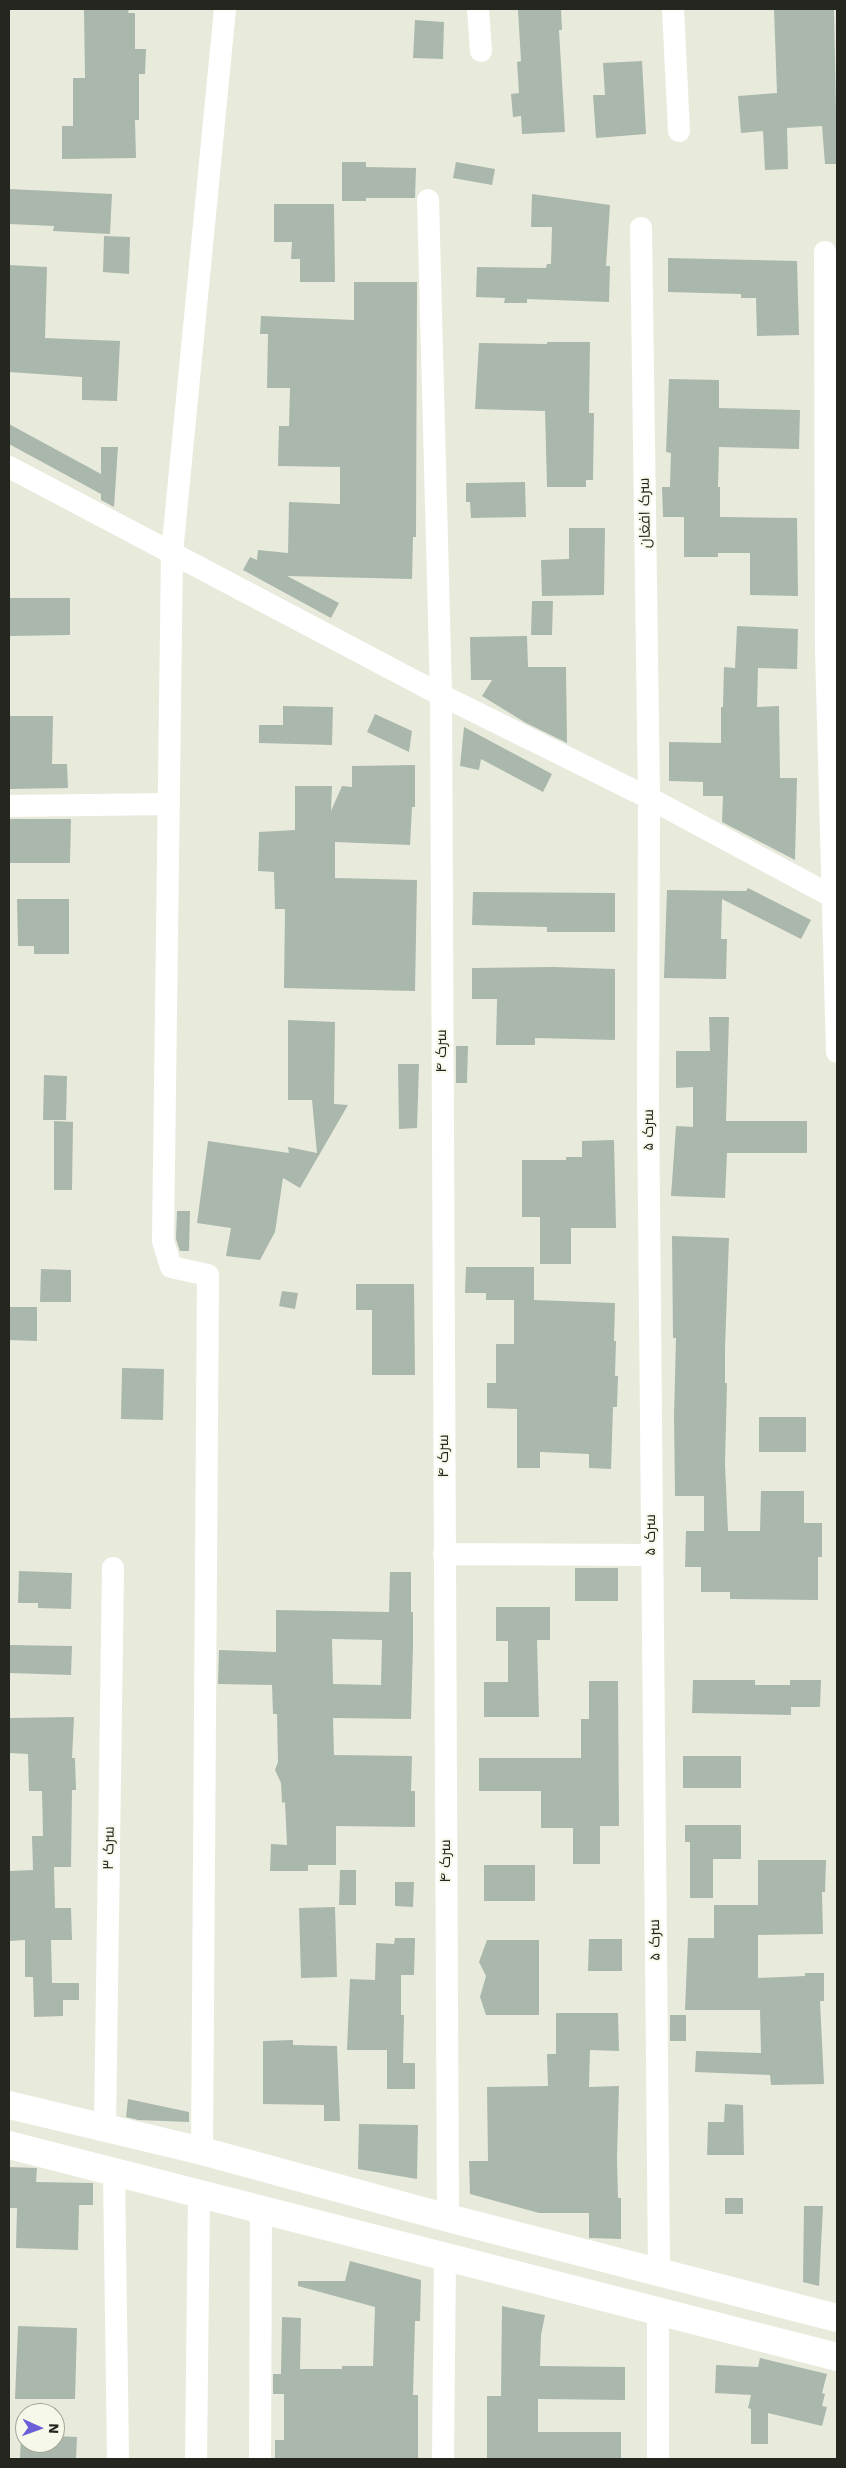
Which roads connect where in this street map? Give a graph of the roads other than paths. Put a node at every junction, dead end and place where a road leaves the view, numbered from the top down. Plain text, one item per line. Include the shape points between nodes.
1 (225, 9) edge
2 (478, 9) edge
3 (673, 9) edge
4 (481, 51) dead end
5 (679, 131) dead end
6 (428, 200) dead end
7 (641, 228) dead end
8 (825, 252) dead end
9 (9, 467) edge
10 (172, 554) junction
11 (441, 694) junction
12 (649, 798) junction
13 (169, 804) junction
14 (9, 806) edge
15 (835, 898) edge
16 (837, 1052) edge
17 (444, 1554) junction
18 (652, 1556) junction
19 (113, 1568) dead end
20 (9, 2105) edge
21 (105, 2128) junction
22 (9, 2145) edge
23 (202, 2151) junction
24 (114, 2171) junction
25 (198, 2192) junction
26 (261, 2208) junction
27 (448, 2218) junction
28 (445, 2256) junction
29 (659, 2271) junction
30 (658, 2311) junction
31 (837, 2318) edge
32 (837, 2357) edge
33 (118, 2459) edge
34 (196, 2459) edge
35 (260, 2459) edge
36 (443, 2459) edge
37 (658, 2459) edge

1 - 10 street
2 - 4 street
3 - 5 street
6 - 11 street, سرک ۴
7 - 12 street, سرک افغان
8 - 15 street via 826,651
9 - 10 street
10 - 11 street
10 - 13 street
11 - 12 street
11 - 17 street, سرک ۴
12 - 15 street
12 - 18 street, سرک ۵
13 - 14 street
13 - 23 street via 163,1241 171,1267 208,1275
15 - 16 street
17 - 18 street
17 - 27 street, سرک ۴
18 - 29 street, سرک ۵
19 - 21 street, سرک ۳
20 - 21 street
21 - 23 street
22 - 24 street
23 - 27 street
24 - 25 street
24 - 33 street
25 - 26 street
25 - 34 street
26 - 28 street
26 - 35 street
27 - 29 street
28 - 30 street
28 - 36 street
29 - 31 street
30 - 32 street
30 - 37 street

